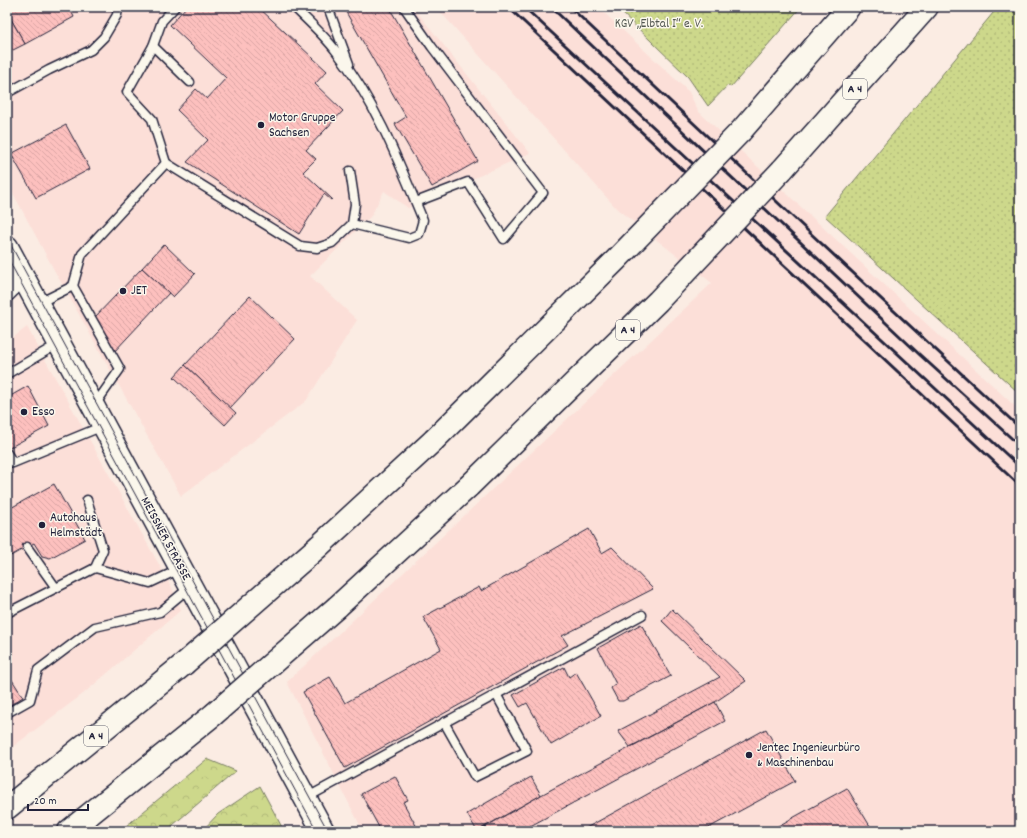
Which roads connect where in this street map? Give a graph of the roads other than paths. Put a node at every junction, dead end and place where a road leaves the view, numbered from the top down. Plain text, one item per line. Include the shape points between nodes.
1 (118, 7) edge
2 (174, 7) edge
3 (294, 7) edge
4 (328, 7) edge
5 (404, 7) edge
6 (850, 7) edge
7 (927, 7) edge
8 (153, 46) junction
9 (353, 74) junction
10 (190, 82) dead end
11 (7, 94) edge
12 (166, 163) junction
13 (350, 172) dead end
14 (416, 202) junction
15 (352, 224) junction
16 (7, 247) edge
17 (15, 275) edge
18 (73, 286) junction
19 (7, 293) edge
20 (38, 304) junction
21 (59, 344) junction
22 (7, 374) edge
23 (93, 406) junction
24 (104, 426) junction
25 (7, 453) edge
26 (10, 464) edge
27 (87, 500) dead end
28 (27, 547) dead end
29 (96, 568) junction
30 (186, 578) junction
31 (56, 588) junction
32 (7, 613) edge
33 (642, 615) dead end
34 (496, 694) junction
35 (7, 713) edge
36 (444, 722) junction
37 (305, 798) junction
38 (7, 808) edge
39 (69, 831) edge
40 (323, 831) edge

1 - 11 lane via 117,15 104,37 91,50
2 - 8 lane via 162,21
3 - 9 lane via 335,49
4 - 9 lane
5 - 14 lane via 543,192 504,239 468,182
6 - 38 main road, A 4, bridge via 741,131 616,260 434,440 319,546 184,664
7 - 39 main road, A 4, bridge via 782,170 658,301 469,486 213,715
8 - 10 lane
8 - 12 lane via 127,92 152,119
9 - 14 lane via 395,152
12 - 15 lane via 300,246 317,248 332,243
12 - 18 lane via 82,254
13 - 15 lane via 355,204
14 - 15 lane via 424,220 419,234 409,238
16 - 17 main road, MEISSNER STRASSE
17 - 19 street
17 - 20 main road, MEISSNER STRASSE
18 - 20 lane
18 - 23 lane via 120,369
20 - 21 main road, MEISSNER STRASSE
21 - 22 lane
21 - 23 main road, MEISSNER STRASSE
23 - 24 main road, MEISSNER STRASSE
24 - 26 lane
24 - 30 main road, MEISSNER STRASSE
25 - 26 lane
27 - 29 lane via 103,550
28 - 31 lane
29 - 30 lane via 150,583
29 - 31 lane
30 - 35 lane via 160,612 95,628 38,670 30,700
30 - 37 main road, MEISSNER STRASSE
31 - 32 lane
33 - 34 lane
34 - 36 lane
34 - 36 lane via 527,751 475,777
36 - 37 lane
37 - 40 main road, MEISSNER STRASSE

